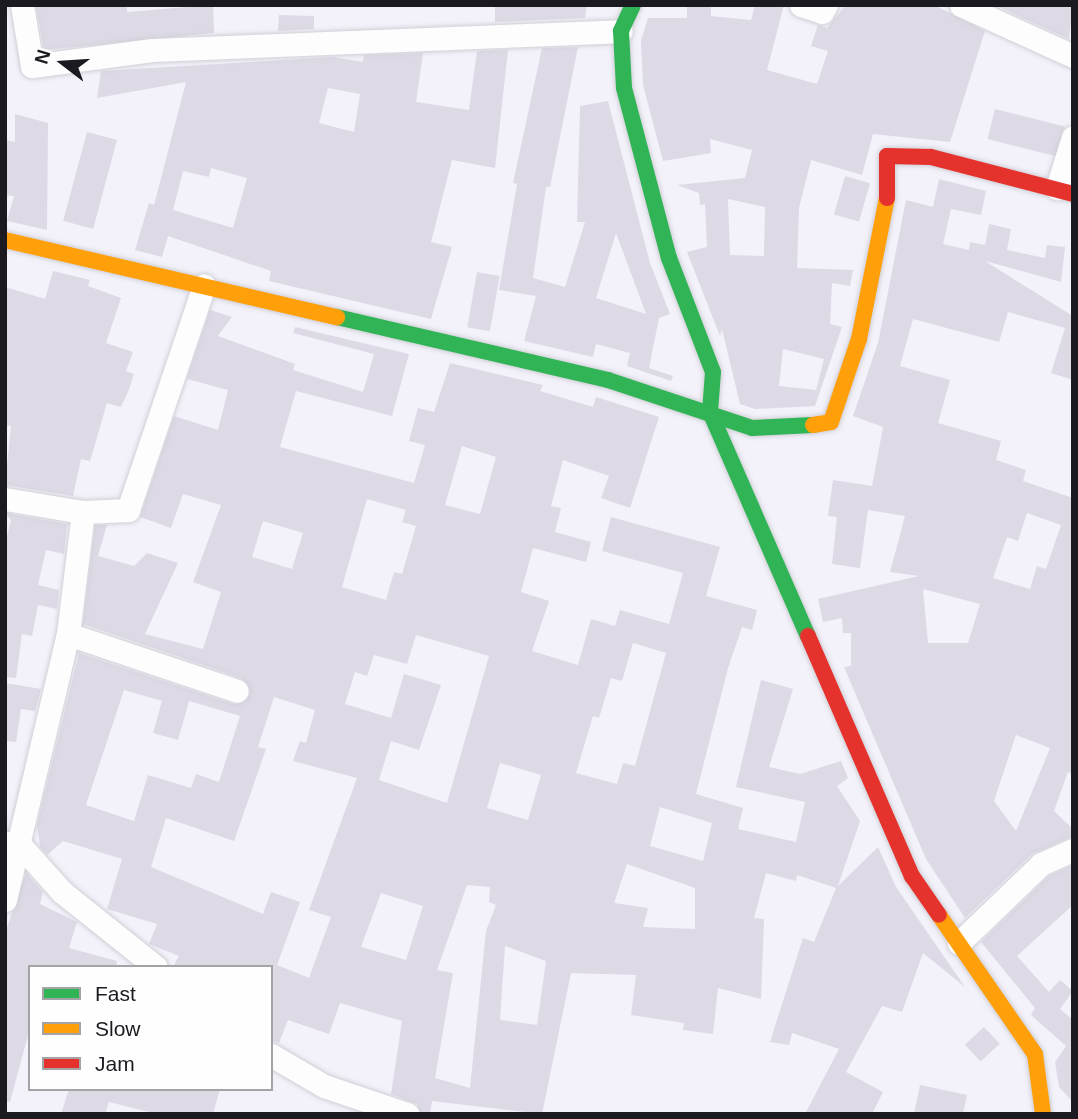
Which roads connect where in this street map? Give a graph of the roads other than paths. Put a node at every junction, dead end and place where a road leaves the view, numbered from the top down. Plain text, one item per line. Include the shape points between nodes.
1 (633, 5) edge
2 (800, 5) edge
3 (826, 5) edge
4 (961, 5) edge
5 (17, 16) edge
6 (621, 31) junction
7 (1073, 56) edge
8 (1073, 137) edge
9 (1065, 191) edge
10 (5, 240) edge
11 (204, 285) junction
12 (710, 412) junction
13 (5, 499) edge
14 (83, 512) junction
15 (68, 634) junction
16 (237, 691) dead end
17 (13, 844) edge
18 (1073, 850) edge
19 (5, 900) edge
20 (960, 943) junction
21 (153, 965) edge
22 (273, 1056) edge
23 (407, 1114) edge
24 (1042, 1114) edge

1 - 6 street
2 - 3 street via 822,12
4 - 7 street
5 - 6 street via 32,66 152,50
6 - 12 street via 624,88 642,163 690,325 713,372
8 - 9 street
9 - 12 street via 931,157 887,156 891,176 859,340 831,422 752,428
10 - 11 street
11 - 12 street via 608,380
11 - 14 street via 128,510
12 - 20 street via 900,851
13 - 14 street
14 - 15 street
15 - 16 street
15 - 17 street
17 - 19 street
17 - 21 street via 62,892
18 - 20 street via 1041,864
20 - 24 street via 1035,1054
22 - 23 street via 324,1086

